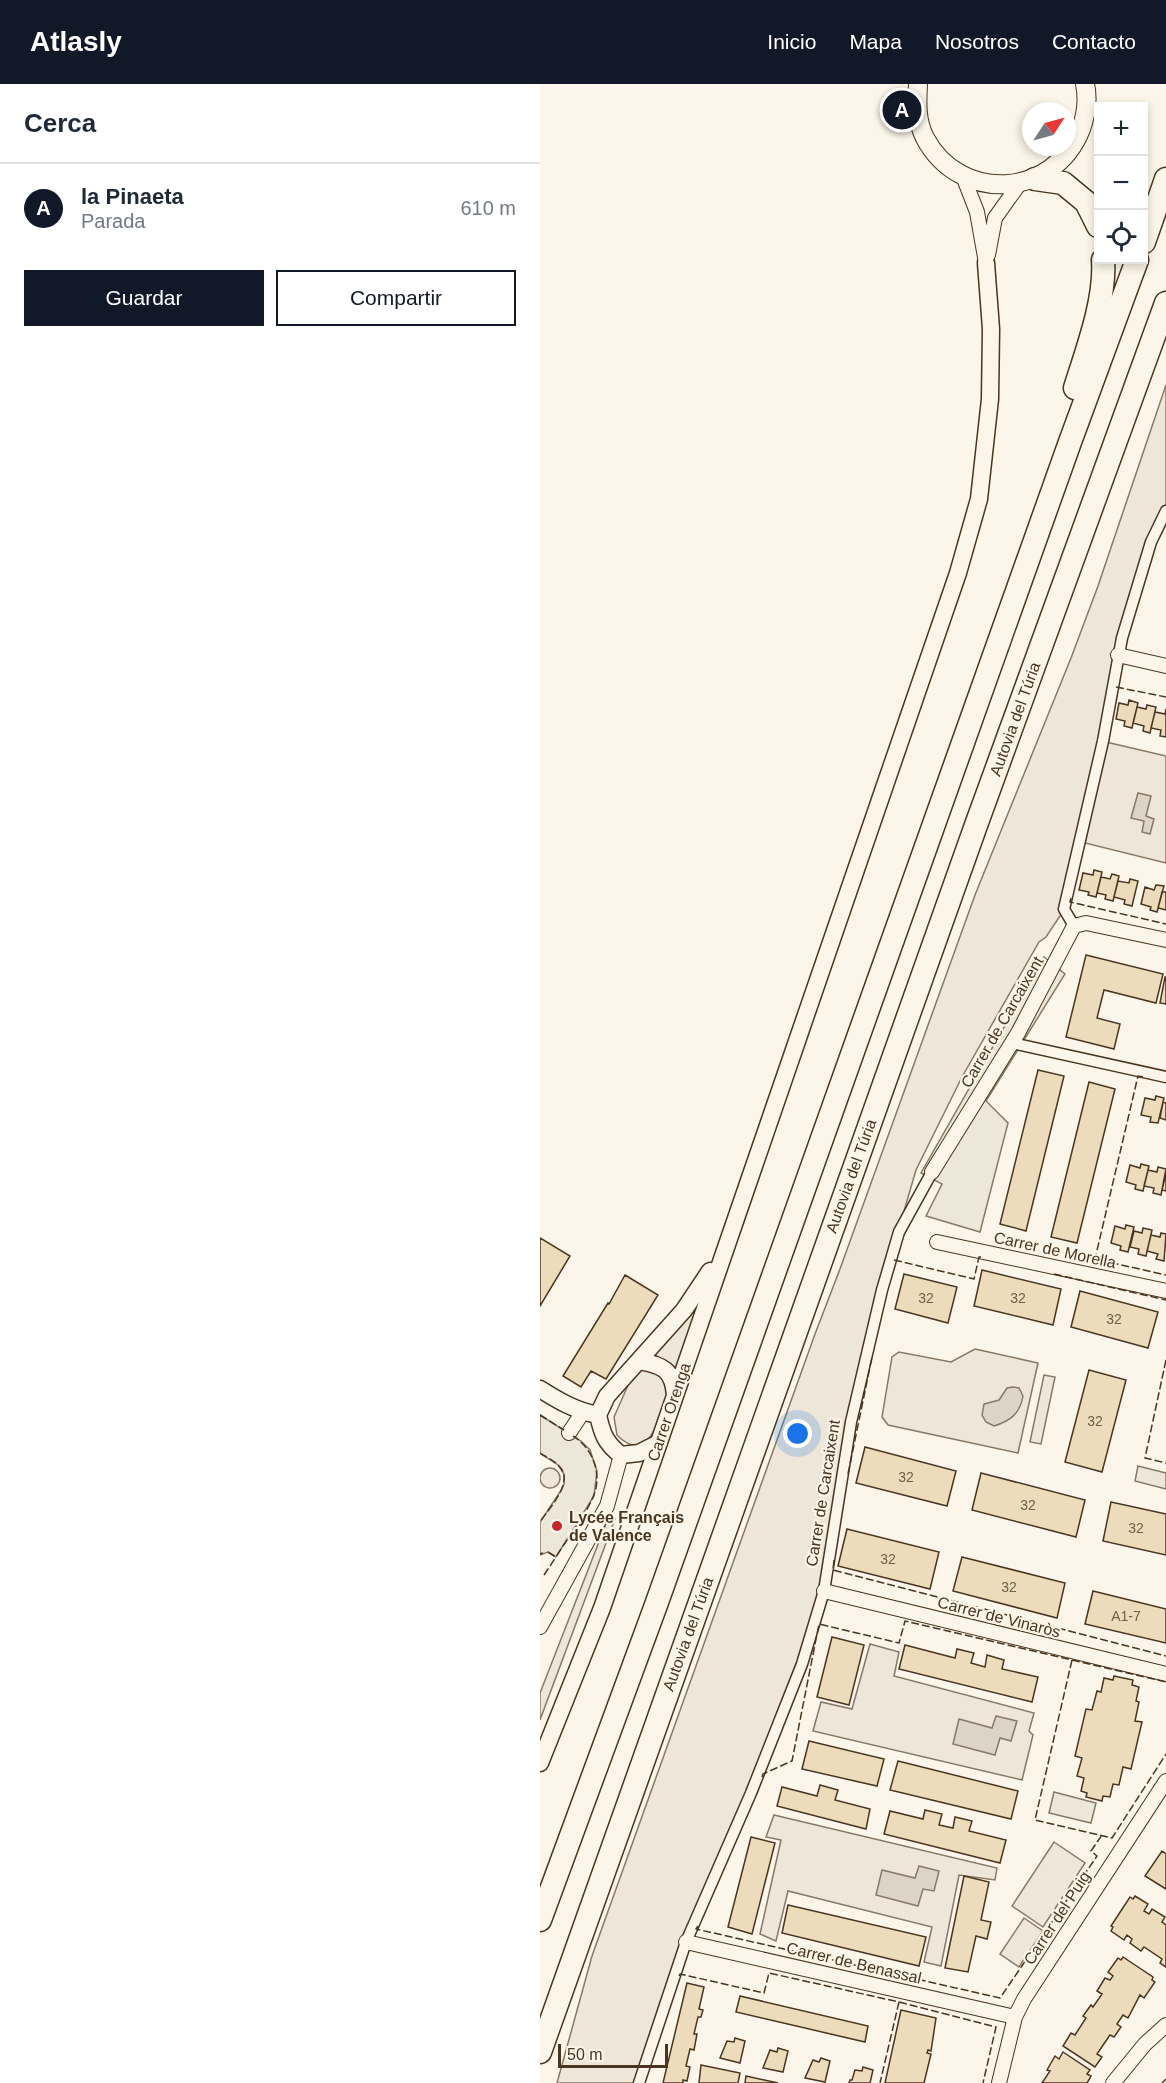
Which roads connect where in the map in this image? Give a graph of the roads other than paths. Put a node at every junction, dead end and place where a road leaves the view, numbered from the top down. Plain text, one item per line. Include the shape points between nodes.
1 (918, 84) edge
2 (1084, 84) edge
3 (963, 176) junction
4 (1166, 178) edge
5 (1028, 181) junction
6 (1094, 218) edge
7 (1148, 228) edge
8 (986, 263) junction
9 (1103, 264) edge
10 (1136, 264) edge
11 (1166, 303) edge
12 (1166, 339) edge
13 (1129, 406) junction
14 (1070, 442) junction
15 (1166, 511) edge
16 (1118, 655) junction
17 (1166, 666) edge
18 (1074, 926) junction
19 (1166, 940) edge
20 (1012, 1043) junction
21 (1166, 1077) edge
22 (932, 1172) joint
23 (937, 1242) dead end
24 (723, 1253) junction
25 (1166, 1291) edge
26 (639, 1361) junction
27 (540, 1389) edge
28 (675, 1395) junction
29 (590, 1413) junction
30 (569, 1433) dead end
31 (659, 1443) junction
32 (621, 1455) junction
33 (824, 1591) junction
34 (540, 1627) edge
35 (1166, 1674) edge
36 (540, 1763) edge
37 (1166, 1781) edge
38 (540, 1920) edge
39 (686, 1942) junction
40 (1015, 2017) junction
41 (1166, 2025) edge
42 (540, 2052) edge
43 (639, 2083) edge
44 (999, 2083) edge
45 (1113, 2083) edge

1 - 3 main road via 917,110 924,137 941,160
2 - 5 main road via 1085,118 1075,143 1058,164
3 - 5 main road via 991,185
3 - 8 street via 977,212
4 - 7 highway
5 - 6 highway via 1063,183 1086,202
5 - 8 street via 995,218
8 - 24 street via 991,329 990,399 979,499 958,573
9 - 14 highway via 1091,338 1069,405
10 - 14 highway
11 - 13 highway, Autovia del Túria
12 - 13 highway via 1152,374
13 - 42 highway, Autovia del Túria
14 - 38 highway
15 - 16 street via 1151,542
16 - 17 street
16 - 18 street via 1103,741 1064,909
18 - 19 street via 1086,923
18 - 20 street, Carrer de Carcaixent
20 - 21 street
20 - 22 street, Carrer de Carcaixent
22 - 33 street, Carrer de Carcaixent via 899,1232 882,1290 851,1422
23 - 25 street, Carrer de Morella
24 - 26 street via 684,1311
24 - 28 street, Carrer Orenga
26 - 28 street via 666,1370 674,1380
26 - 29 street
27 - 29 street
28 - 31 street, Carrer Orenga
29 - 30 street
29 - 32 street via 609,1446
31 - 32 street via 639,1454
31 - 36 street, Carrer Orenga via 602,1608
32 - 34 street, Carrer Orenga via 607,1506
33 - 35 street, Carrer de Vinaròs
33 - 39 street, Carrer de Carcaixent via 802,1664
37 - 40 street, Carrer del Puig
39 - 40 street, Carrer de Benassal via 981,2002
39 - 43 street, Carrer de Carcaixent
40 - 44 street, Carrer del Puig
41 - 45 street

